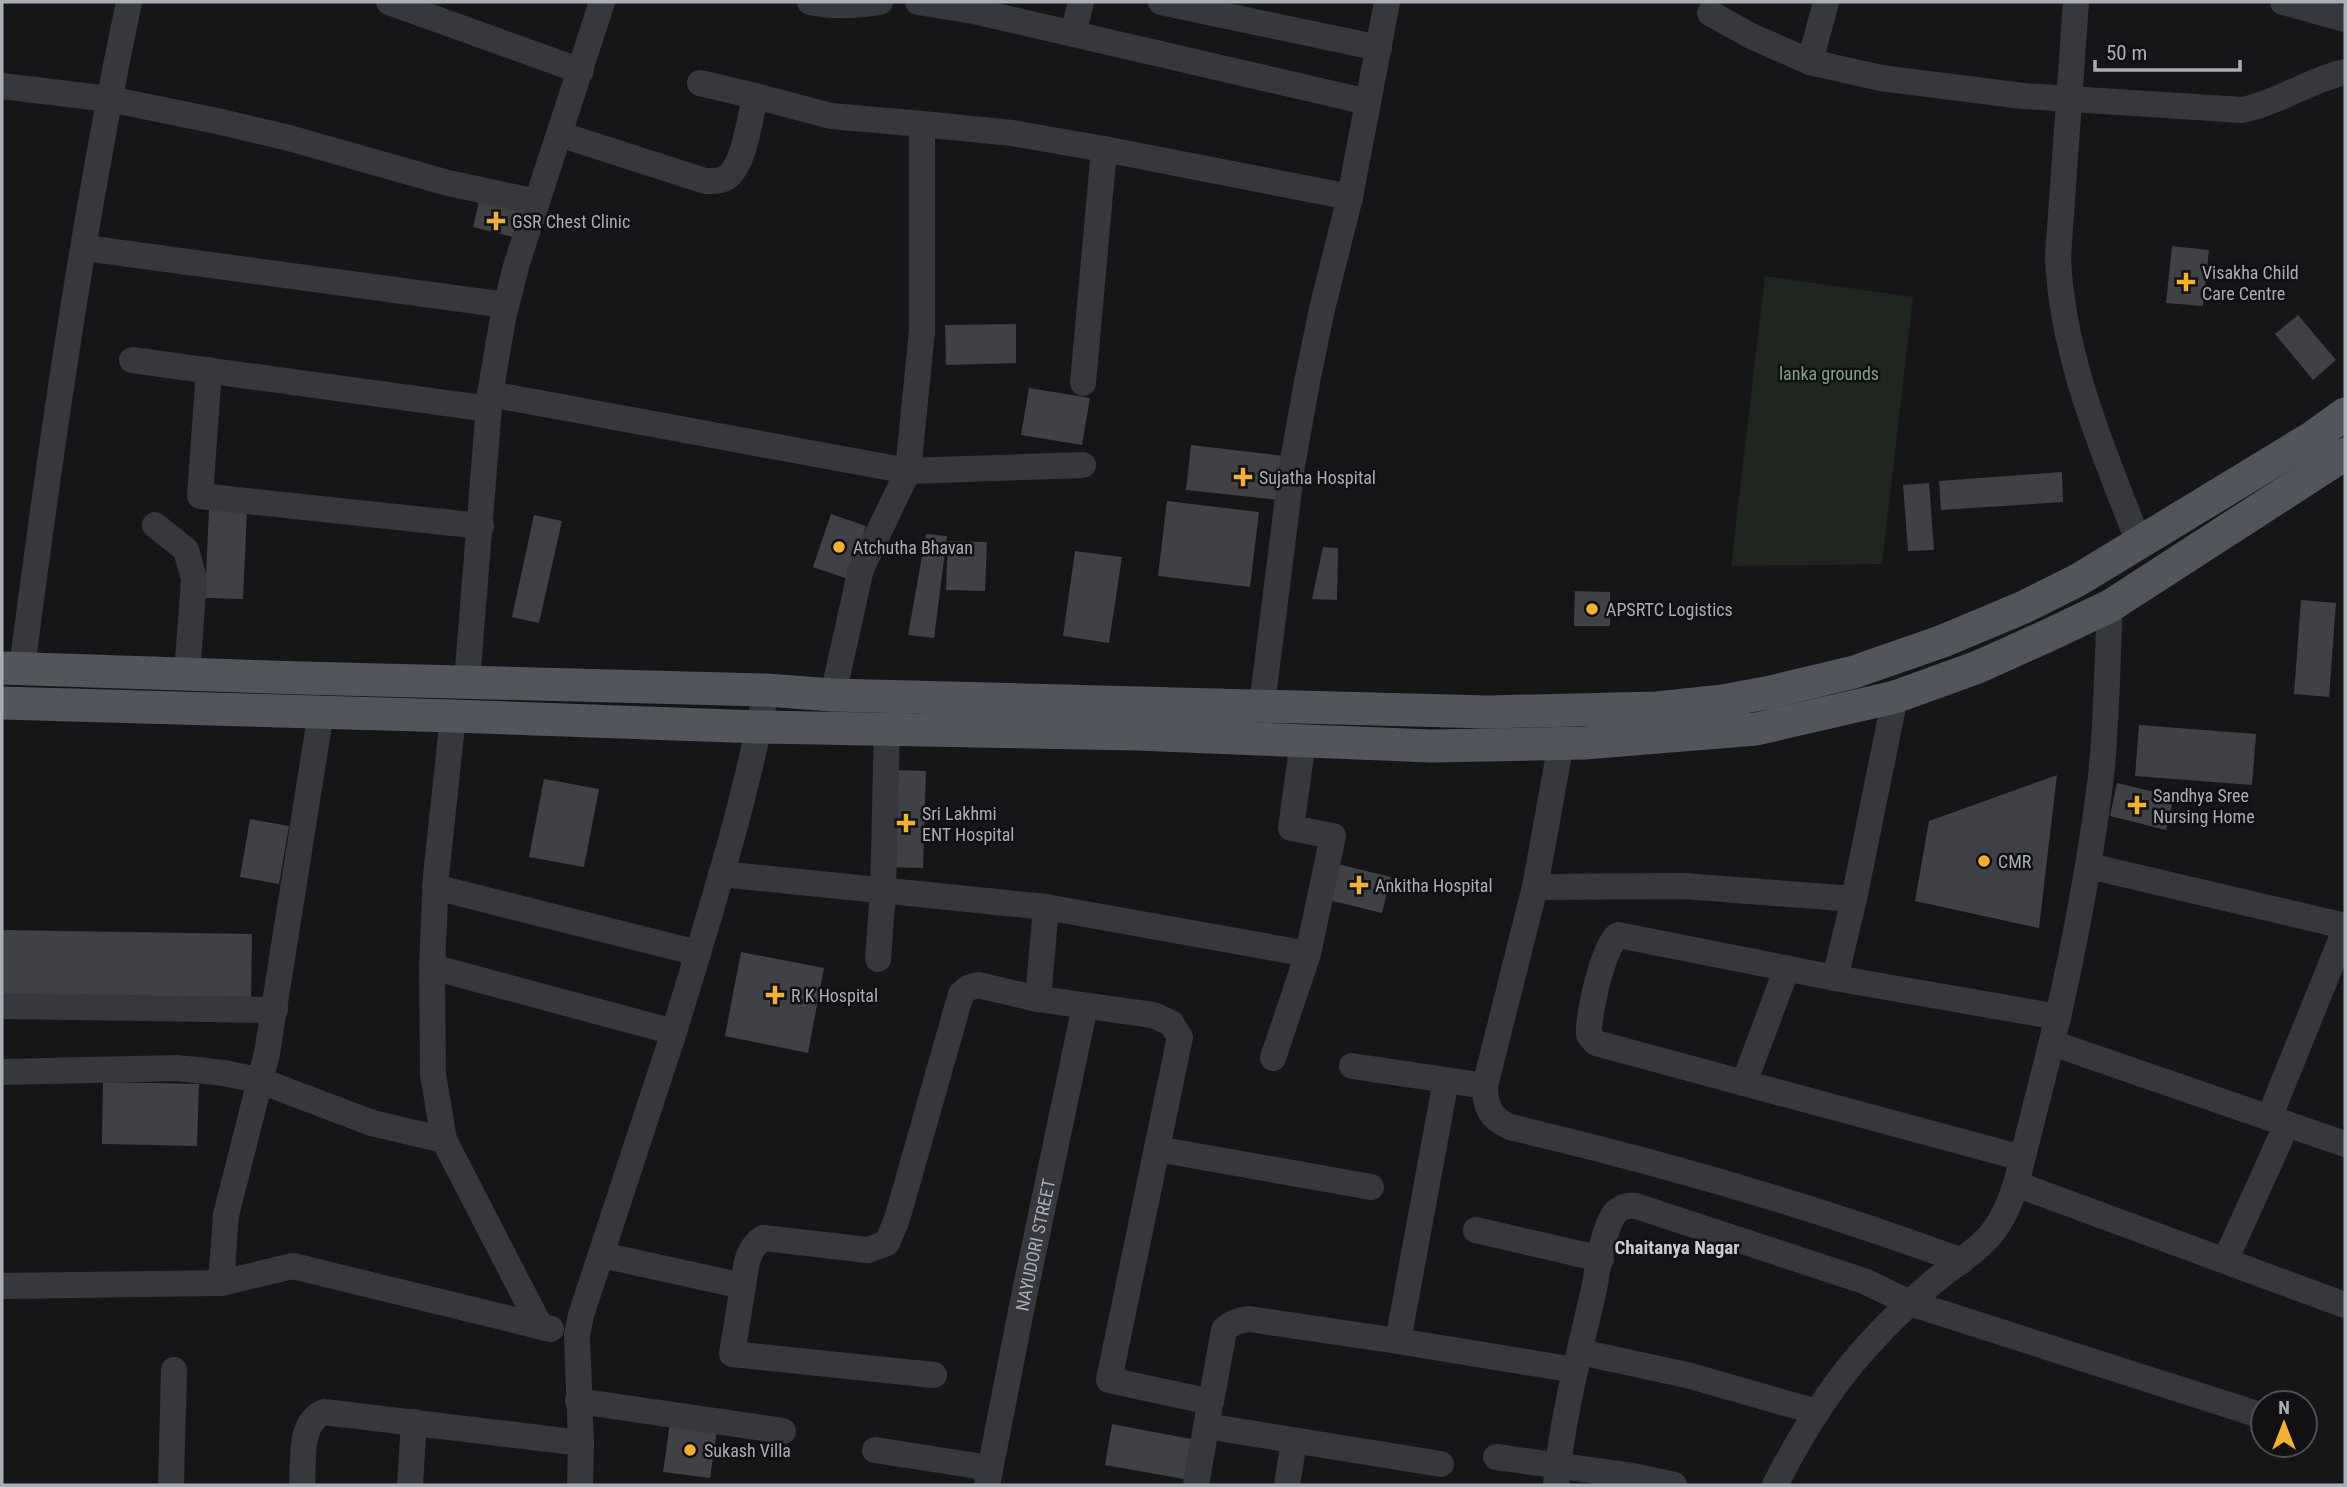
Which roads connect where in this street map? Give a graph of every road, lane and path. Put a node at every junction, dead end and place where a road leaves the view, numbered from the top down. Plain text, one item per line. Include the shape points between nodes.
1 (129, 2) edge
2 (389, 2) edge
3 (602, 2) edge
4 (810, 2) edge
5 (880, 2) edge
6 (918, 2) edge
7 (1081, 2) edge
8 (1161, 2) edge
9 (1387, 2) edge
10 (1826, 2) edge
11 (2076, 2) edge
12 (2283, 2) edge
13 (1710, 13) dead end
14 (2345, 19) edge
15 (1073, 34) junction
16 (1379, 48) junction
17 (1810, 62) junction
18 (581, 71) junction
19 (2345, 72) edge
20 (700, 83) dead end
21 (2, 86) edge
22 (754, 96) junction
23 (2069, 97) junction
24 (109, 99) junction
25 (1368, 102) junction
26 (922, 124) junction
27 (559, 134) junction
28 (1104, 149) junction
29 (1350, 197) junction
30 (537, 202) junction
31 (85, 248) junction
32 (506, 305) junction
33 (132, 360) dead end
34 (209, 370) junction
35 (1083, 383) dead end
36 (490, 402) junction
37 (2345, 414) edge
38 (2345, 454) edge
39 (1083, 465) dead end
40 (908, 471) junction
41 (155, 525) dead end
42 (481, 526) junction
43 (2139, 543) junction
44 (2110, 606) junction
45 (12, 668) edge
46 (187, 674) junction
47 (467, 681) junction
48 (766, 690) junction
49 (833, 695) junction
50 (1895, 697) junction
51 (2, 703) edge
52 (1262, 705) junction
53 (321, 712) junction
54 (453, 716) junction
55 (759, 727) junction
56 (887, 729) junction
57 (1303, 741) junction
58 (1561, 743) junction
59 (2089, 866) junction
60 (721, 874) junction
61 (435, 887) junction
62 (1535, 887) junction
63 (883, 891) junction
64 (1854, 899) junction
65 (1046, 907) junction
66 (2345, 928) edge
67 (698, 953) junction
68 (1308, 954) junction
69 (878, 959) dead end
70 (432, 967) junction
71 (1787, 968) junction
72 (1835, 978) junction
73 (1038, 999) junction
74 (2, 1006) edge
75 (1085, 1006) junction
76 (275, 1010) junction
77 (2055, 1030) junction
78 (674, 1032) junction
79 (1273, 1058) dead end
80 (1352, 1066) dead end
81 (2, 1072) edge
82 (1447, 1080) junction
83 (261, 1081) junction
84 (1744, 1083) junction
85 (1485, 1086) junction
86 (2278, 1121) junction
87 (444, 1140) junction
88 (2345, 1144) edge
89 (1157, 1149) junction
90 (2022, 1158) junction
91 (2016, 1184) junction
92 (1371, 1187) dead end
93 (1476, 1230) dead end
94 (602, 1255) junction
95 (1601, 1259) junction
96 (1962, 1261) junction
97 (2225, 1261) junction
98 (221, 1283) junction
99 (2, 1286) edge
100 (743, 1286) junction
101 (1910, 1303) junction
102 (2345, 1305) edge
103 (540, 1326) junction
104 (577, 1335) junction
105 (1398, 1341) junction
106 (1578, 1361) junction
107 (173, 1370) dead end
108 (934, 1375) dead end
109 (578, 1401) junction
110 (1817, 1412) junction
111 (2249, 1412) edge
112 (1208, 1414) junction
113 (414, 1422) junction
114 (783, 1431) dead end
115 (1294, 1441) junction
116 (581, 1443) junction
117 (875, 1450) dead end
118 (1496, 1457) dead end
119 (1441, 1464) dead end
120 (1557, 1475) edge
121 (989, 1477) edge
122 (171, 1485) edge
123 (302, 1485) edge
124 (410, 1485) edge
125 (580, 1485) edge
126 (1196, 1485) edge
127 (1287, 1485) edge
128 (1674, 1485) edge
129 (1775, 1485) edge

1 - 24 street
2 - 18 street
3 - 18 street
4 - 5 street
6 - 15 street
7 - 15 street
8 - 16 street
9 - 16 street
10 - 17 street
11 - 23 street
12 - 14 street
13 - 17 street
15 - 25 street
16 - 25 street
17 - 23 street via 1939,86
18 - 27 street
19 - 23 street via 2242,110
20 - 22 street
21 - 24 street
22 - 26 street via 831,116
22 - 27 street via 736,168 717,181
23 - 43 street via 2059,297 2083,393
24 - 30 street via 277,135 448,183
24 - 31 street
25 - 29 street
26 - 28 street
26 - 40 street via 922,331
27 - 30 street
28 - 29 street
28 - 35 street
29 - 52 street via 1322,309 1292,466
30 - 32 street
31 - 32 street
31 - 45 street
32 - 36 street
33 - 34 street
34 - 36 street
34 - 42 street via 200,496
36 - 40 street
36 - 42 street
37 - 43 main road
38 - 44 main road
39 - 40 street
40 - 49 street via 862,569
41 - 46 street via 186,550 194,579
42 - 47 street
43 - 52 main road via 2046,596 1943,641 1854,672 1771,692 1608,710 1488,712
44 - 50 main road via 1978,667
44 - 59 street via 2101,773
45 - 46 main road
46 - 47 main road
47 - 48 main road
48 - 49 main road
48 - 55 street
49 - 52 main road
50 - 58 main road via 1756,729
50 - 64 street
51 - 53 main road
53 - 54 main road
53 - 76 street
54 - 55 main road
54 - 61 street
55 - 56 main road
55 - 60 street
56 - 57 main road
56 - 63 street
57 - 58 main road via 1431,746
57 - 68 street via 1291,828 1333,835
58 - 62 street
59 - 66 street
59 - 77 street
60 - 63 street
60 - 67 street
61 - 67 street
61 - 70 street
62 - 64 street via 1684,886
62 - 85 street
63 - 65 street
63 - 69 street
64 - 72 street
65 - 68 street
65 - 73 street
66 - 86 street
67 - 78 street
68 - 79 street
70 - 78 street
70 - 87 street via 433,1074
71 - 72 street
71 - 84 street
71 - 84 street via 1625,934 1614,937 1608,950 1590,1021 1591,1040
72 - 77 street
73 - 75 street
73 - 100 street via 978,985 961,994 887,1243 868,1250 763,1238 748,1255
74 - 76 street
75 - 89 street via 1153,1015 1177,1030 1179,1046
75 - 121 street, NAYUDORI STREET
76 - 83 street
77 - 86 street
77 - 90 street
78 - 94 street
80 - 82 street
81 - 83 street via 177,1068
82 - 85 street
82 - 105 street
83 - 87 street via 360,1120
83 - 98 street via 226,1215
84 - 90 street
85 - 96 street via 1489,1113 1510,1127 1719,1181
86 - 88 street
86 - 97 street
87 - 103 street
89 - 92 street
89 - 112 street via 1109,1380
90 - 91 street
91 - 96 street via 1996,1230
91 - 97 street
93 - 95 street
94 - 100 street
94 - 104 street
95 - 101 street via 1614,1214 1620,1208 1636,1206 1864,1281
95 - 106 street
96 - 101 street
97 - 102 street
98 - 99 street
98 - 103 street via 293,1266
100 - 108 street via 732,1354
101 - 110 street via 1835,1383
101 - 111 street
103 - 104 street
104 - 109 street
105 - 106 street
105 - 112 street via 1249,1319 1231,1323 1220,1344
106 - 110 street via 1687,1375
106 - 120 street
107 - 122 street
109 - 114 street
109 - 116 street
110 - 129 street
112 - 115 street
112 - 126 street
113 - 116 street
113 - 123 street via 336,1412 316,1415 306,1431
113 - 124 street
115 - 119 street
115 - 127 street
116 - 125 street
117 - 121 street
118 - 120 street
120 - 128 street via 1633,1476

